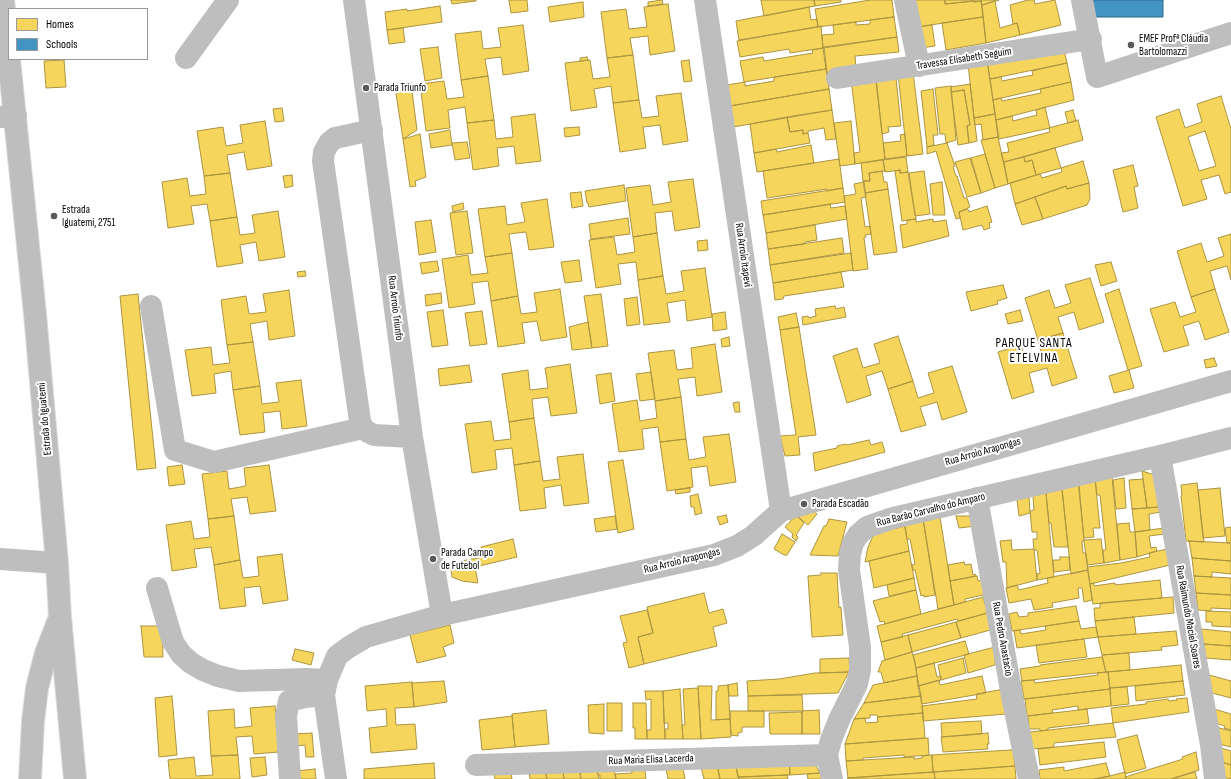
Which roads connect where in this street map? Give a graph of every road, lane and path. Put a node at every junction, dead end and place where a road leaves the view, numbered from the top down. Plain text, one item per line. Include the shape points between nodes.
1 (3, 0) edge
2 (228, 0) edge
3 (354, 0) edge
4 (705, 0) edge
5 (905, 0) edge
6 (1082, 0) edge
7 (1231, 33) edge
8 (1091, 39) junction
9 (8, 46) edge
10 (186, 58) dead end
11 (10, 60) edge
12 (919, 66) junction
13 (837, 78) dead end
14 (8, 117) edge
15 (372, 130) junction
16 (151, 306) dead end
17 (1231, 381) edge
18 (363, 428) junction
19 (412, 437) junction
20 (1231, 438) edge
21 (1160, 456) junction
22 (977, 498) junction
23 (781, 511) junction
24 (0, 559) edge
25 (57, 563) junction
26 (157, 588) dead end
27 (442, 615) junction
28 (60, 617) junction
29 (325, 688) junction
30 (827, 755) junction
31 (476, 765) dead end
32 (30, 779) edge
33 (75, 779) edge
34 (290, 779) edge
35 (336, 779) edge
36 (832, 779) edge
37 (1029, 779) edge
38 (1215, 779) edge

1 - 9 street
2 - 10 street
3 - 15 street, Rua Arroio Triunfo
4 - 23 street, Rua Arroio Itapevi
5 - 12 street
6 - 8 street
7 - 8 street via 1097,77
8 - 12 street, Travessa Elisabeth Seguim
11 - 14 street, Estrada do Iguatemi
12 - 13 street, Travessa Elisabeth Seguim
14 - 25 street, Estrada do Iguatemi via 35,314
15 - 18 street via 335,138 324,152 323,162 343,309
15 - 19 street, Rua Arroio Triunfo
16 - 18 street via 175,450 214,462
17 - 23 street, Rua Arroio Arapongas
18 - 19 street via 374,435
19 - 27 street, Rua Arroio Triunfo
20 - 21 street, Rua Barão Carvalho do Amparo
21 - 22 street, Rua Barão Carvalho do Amparo
21 - 38 street, Rua Raimundo Maciel Soares
22 - 30 street, Rua Barão Carvalho do Amparo via 893,518 867,527 853,543 849,570 860,647 860,670 857,684 839,720
22 - 37 street, Rua Pedro Anastacio
23 - 27 street, Rua Arroio Arapongas via 753,536 714,555
24 - 25 street
25 - 28 street, Estrada do Iguatemi
26 - 29 street via 173,642 191,664 218,676 239,681 307,679
27 - 29 street, Rua Arroio Arapongas via 366,637 349,647 338,656
28 - 32 street via 46,653 37,688
28 - 33 street, Estrada do Iguatemi
29 - 34 street via 289,701 286,716
29 - 35 street
30 - 31 street, Rua Maria Elisa Lacerda
30 - 36 street

